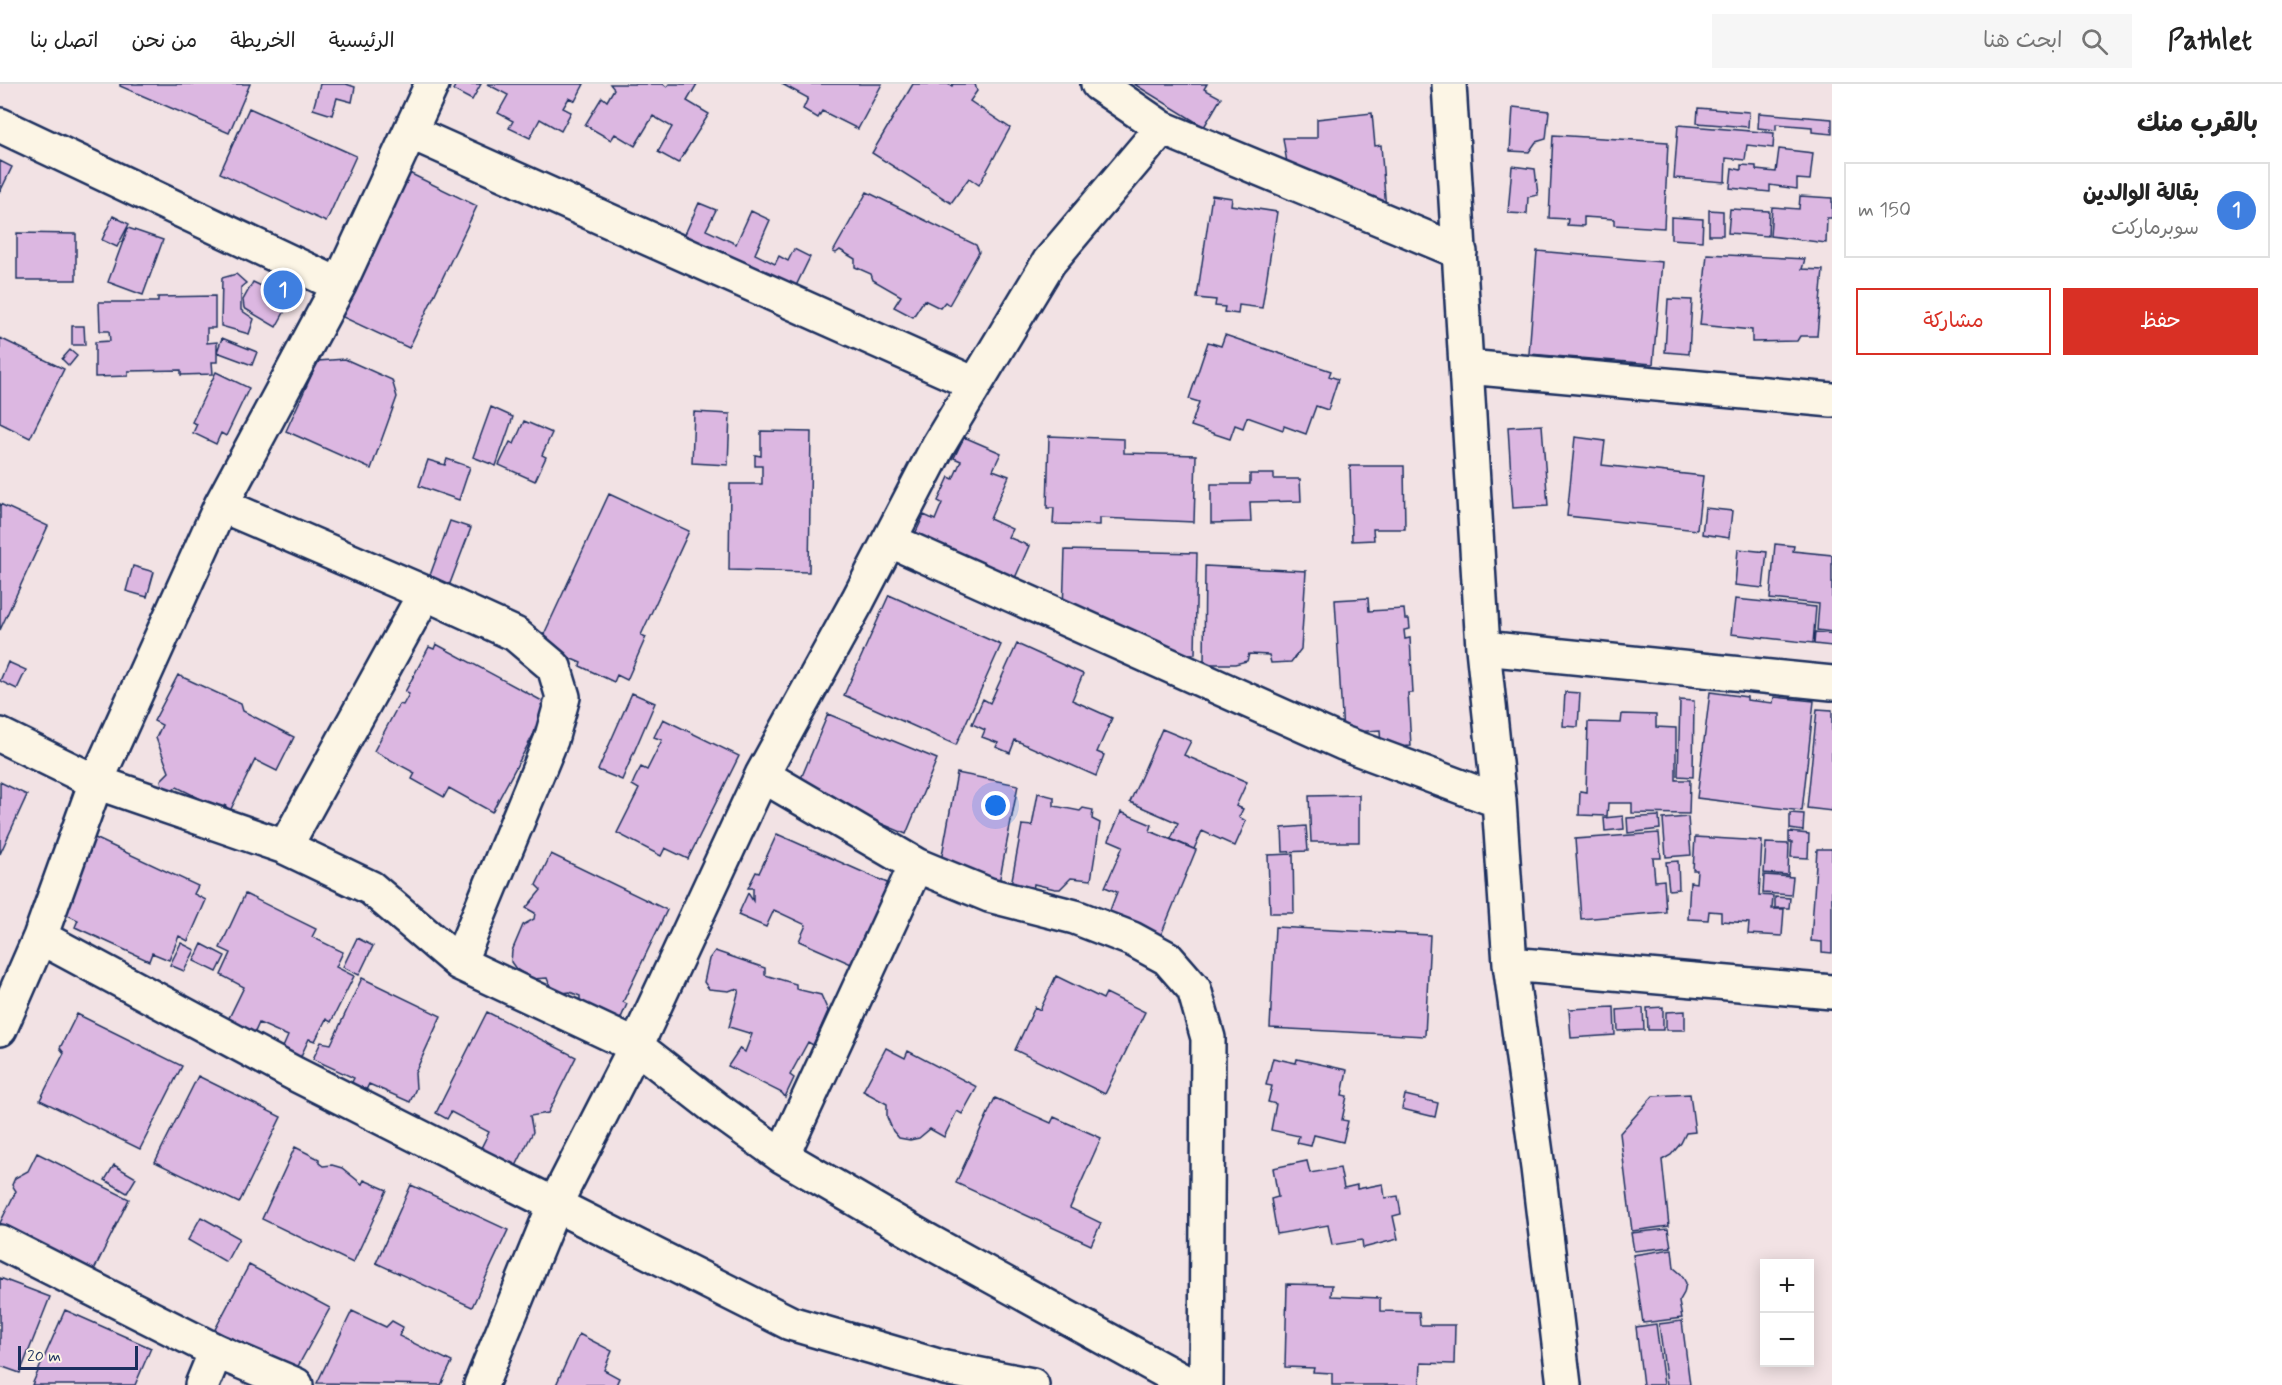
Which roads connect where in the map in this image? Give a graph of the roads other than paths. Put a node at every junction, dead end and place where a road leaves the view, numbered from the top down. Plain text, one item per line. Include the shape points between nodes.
1 (432, 84) edge
2 (1098, 84) edge
3 (1449, 84) edge
4 (0, 125) edge
5 (1162, 128) junction
6 (410, 132) junction
7 (1460, 252) junction
8 (339, 285) junction
9 (1467, 367) junction
10 (975, 384) junction
11 (1832, 400) edge
12 (221, 506) junction
13 (889, 540) junction
14 (426, 593) junction
15 (1484, 648) junction
16 (1832, 683) edge
17 (0, 735) edge
18 (762, 775) junction
19 (96, 782) junction
20 (1499, 801) junction
21 (285, 847) junction
22 (916, 865) junction
23 (40, 937) junction
24 (459, 963) junction
25 (1510, 964) junction
26 (1832, 992) edge
27 (0, 1029) edge
28 (636, 1046) junction
29 (782, 1156) junction
30 (555, 1204) junction
31 (0, 1242) edge
32 (216, 1351) junction
33 (202, 1385) edge
34 (296, 1385) edge
35 (482, 1385) edge
36 (1032, 1385) edge
37 (1190, 1385) edge
38 (1206, 1385) edge
39 (1564, 1385) edge

1 - 6 street
2 - 5 street
3 - 7 street
4 - 8 street
5 - 7 street
5 - 10 street via 1049,261
6 - 8 street
6 - 10 street
7 - 9 street
8 - 12 street
9 - 11 street
9 - 15 street
10 - 13 street
12 - 14 street
12 - 19 street
13 - 18 street
13 - 20 street via 1343,743
14 - 21 street
14 - 24 street via 515,634 554,667 562,697 551,740
15 - 16 street
15 - 20 street
17 - 19 street
18 - 22 street
18 - 28 street
19 - 21 street
19 - 23 street
20 - 25 street
21 - 24 street via 371,888
22 - 29 street
22 - 38 street via 989,895 1076,917 1132,939 1167,958 1194,989 1208,1038
23 - 27 street
23 - 30 street via 295,1074
24 - 28 street
25 - 26 street
25 - 39 street
28 - 29 street
28 - 30 street
29 - 37 street
30 - 35 street
30 - 36 street via 790,1323 945,1368
31 - 32 street
32 - 33 street
32 - 34 street

